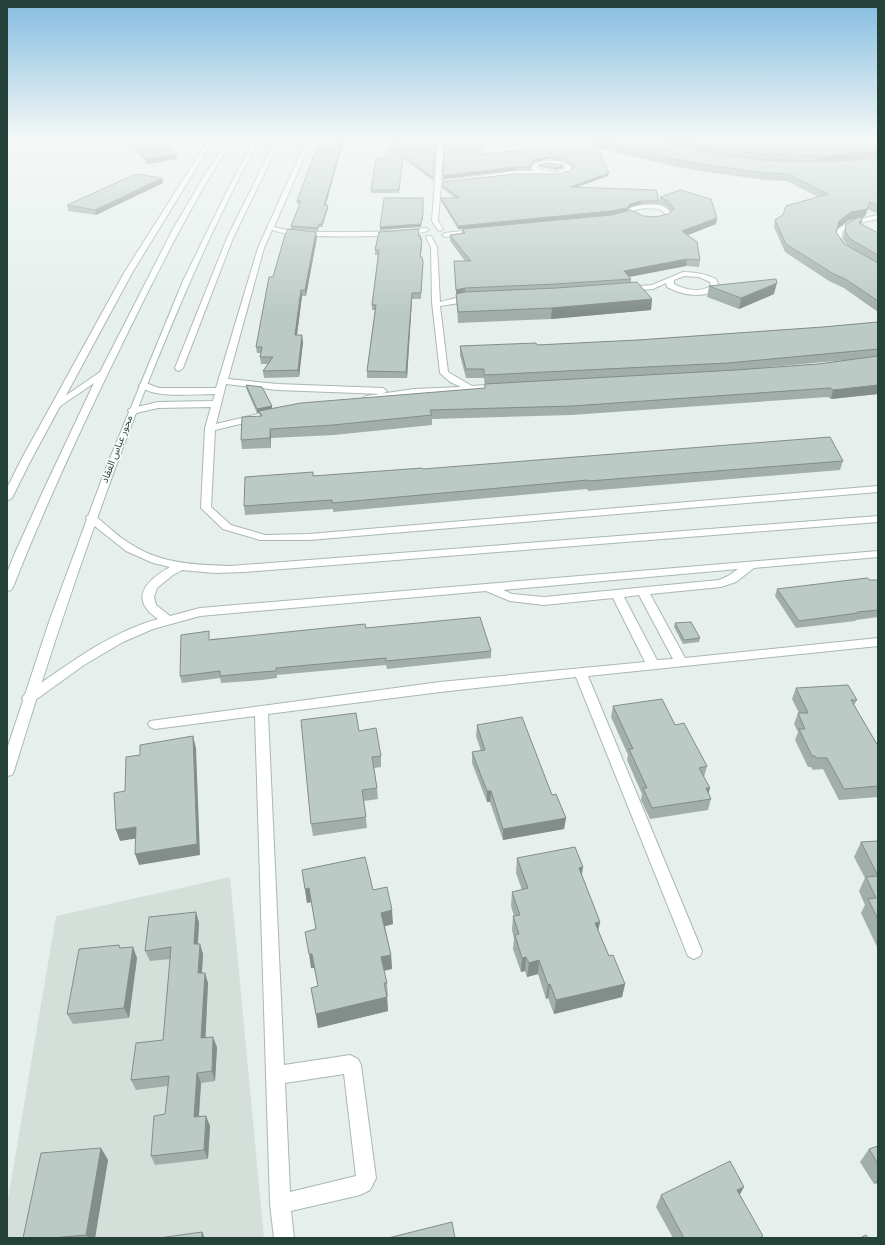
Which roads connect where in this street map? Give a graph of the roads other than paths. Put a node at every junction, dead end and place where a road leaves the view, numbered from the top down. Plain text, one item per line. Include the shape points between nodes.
1 (176, 197) edge
2 (194, 197) edge
3 (228, 197) edge
4 (250, 197) edge
5 (284, 197) edge
6 (436, 197) edge
7 (878, 217) edge
8 (641, 218) joint
9 (435, 221) junction
10 (270, 228) junction
11 (489, 230) edge
12 (443, 232) junction
13 (427, 233) junction
14 (304, 234) junction
15 (265, 239) junction
16 (434, 247) junction
17 (850, 252) edge
18 (670, 279) junction
19 (646, 288) junction
20 (620, 290) edge
21 (683, 290) junction
22 (436, 292) junction
23 (480, 298) edge
24 (465, 299) junction
25 (437, 305) junction
26 (179, 368) dead end
27 (103, 373) junction
28 (444, 373) junction
29 (223, 381) junction
30 (143, 385) junction
31 (496, 388) edge
32 (472, 389) junction
33 (220, 391) junction
34 (416, 392) junction
35 (359, 400) edge
36 (217, 404) junction
37 (56, 405) junction
38 (132, 411) junction
39 (283, 411) edge
40 (210, 428) junction
41 (878, 489) edge
42 (7, 498) edge
43 (91, 518) junction
44 (878, 518) edge
45 (878, 554) edge
46 (751, 565) junction
47 (180, 567) junction
48 (7, 587) edge
49 (488, 587) junction
50 (643, 591) junction
51 (617, 594) junction
52 (168, 620) junction
53 (878, 642) edge
54 (681, 662) junction
55 (653, 665) junction
56 (580, 672) junction
57 (30, 698) junction
58 (261, 710) junction
59 (155, 724) dead end
60 (7, 771) edge
61 (694, 951) dead end
62 (275, 1076) junction
63 (280, 1204) junction
64 (284, 1238) edge

1 - 37 street via 128,273
2 - 27 street
3 - 30 street, محور عباس العقاد via 184,288
4 - 26 street via 227,245
5 - 10 street
6 - 9 street
7 - 17 street via 852,222 840,230 838,239
8 - 8 street via 628,215 632,209 646,206 669,213 668,217 664,218
9 - 12 street
9 - 13 street
10 - 14 street
10 - 15 street
11 - 12 street
12 - 13 street
12 - 16 street
13 - 14 street
13 - 16 street
14 - 15 street
15 - 29 street
16 - 22 street
18 - 19 street
18 - 21 street via 670,285
18 - 21 street via 677,275 690,274 704,276 715,284 707,291
19 - 20 street
19 - 21 street
22 - 24 street
22 - 25 street
23 - 24 street
24 - 25 street
25 - 28 street
27 - 37 street
27 - 48 street via 24,544
28 - 32 street
28 - 34 street via 432,384
29 - 33 street
29 - 34 street via 277,387
30 - 33 street via 159,391
30 - 38 street, محور عباس العقاد
31 - 32 street
32 - 34 street
33 - 36 street
34 - 35 street
36 - 38 street via 158,405
36 - 40 street
37 - 42 street
38 - 43 street, محور عباس العقاد
39 - 40 street
40 - 41 street via 206,508 227,527 264,538 317,536
43 - 47 street via 130,548 148,557
43 - 57 street, محور عباس العقاد
44 - 47 street via 244,569 211,570
45 - 46 street
46 - 49 street
46 - 50 street via 732,580 721,583
47 - 52 street via 156,581 149,592 148,602
49 - 51 street via 510,597 544,601
49 - 52 street via 200,612
50 - 51 street
50 - 54 street
51 - 55 street
52 - 57 street via 134,632 104,647
53 - 54 street
54 - 55 street
55 - 56 street
56 - 58 street
56 - 61 street
57 - 60 street, محور عباس العقاد
58 - 59 street
58 - 62 street
62 - 63 street
62 - 63 street via 352,1065 366,1178 360,1185
63 - 64 street

